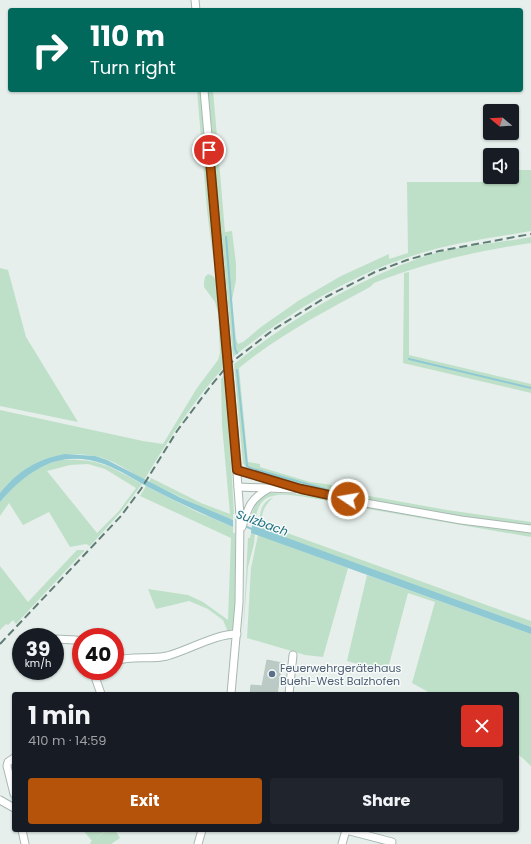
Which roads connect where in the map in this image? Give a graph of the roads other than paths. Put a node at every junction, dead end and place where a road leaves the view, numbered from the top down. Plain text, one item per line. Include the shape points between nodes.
1 (204, 92) edge
2 (237, 470) junction
3 (238, 487) junction
4 (268, 489) junction
5 (301, 489) junction
6 (242, 517) junction
7 (531, 529) edge
8 (237, 634) junction
9 (293, 655) dead end
10 (124, 659) edge
11 (97, 680) edge
12 (100, 692) edge
13 (231, 692) edge
14 (289, 692) edge
15 (12, 759) edge
16 (12, 786) edge
17 (0, 800) edge
18 (12, 807) edge
19 (22, 832) edge
20 (201, 832) edge
21 (345, 832) edge
22 (354, 832) edge
23 (392, 842) dead end
24 (24, 843) edge
25 (198, 844) edge
26 (342, 844) edge

1 - 2 street
2 - 3 street
2 - 5 street
3 - 4 street
3 - 6 street
4 - 5 street
4 - 6 street via 257,496
5 - 7 street via 461,520
6 - 8 street
8 - 10 street via 166,656
8 - 13 street
9 - 14 street
11 - 12 street
15 - 16 street via 7,766
17 - 18 street
19 - 24 street
20 - 25 street
21 - 26 street
22 - 23 street

